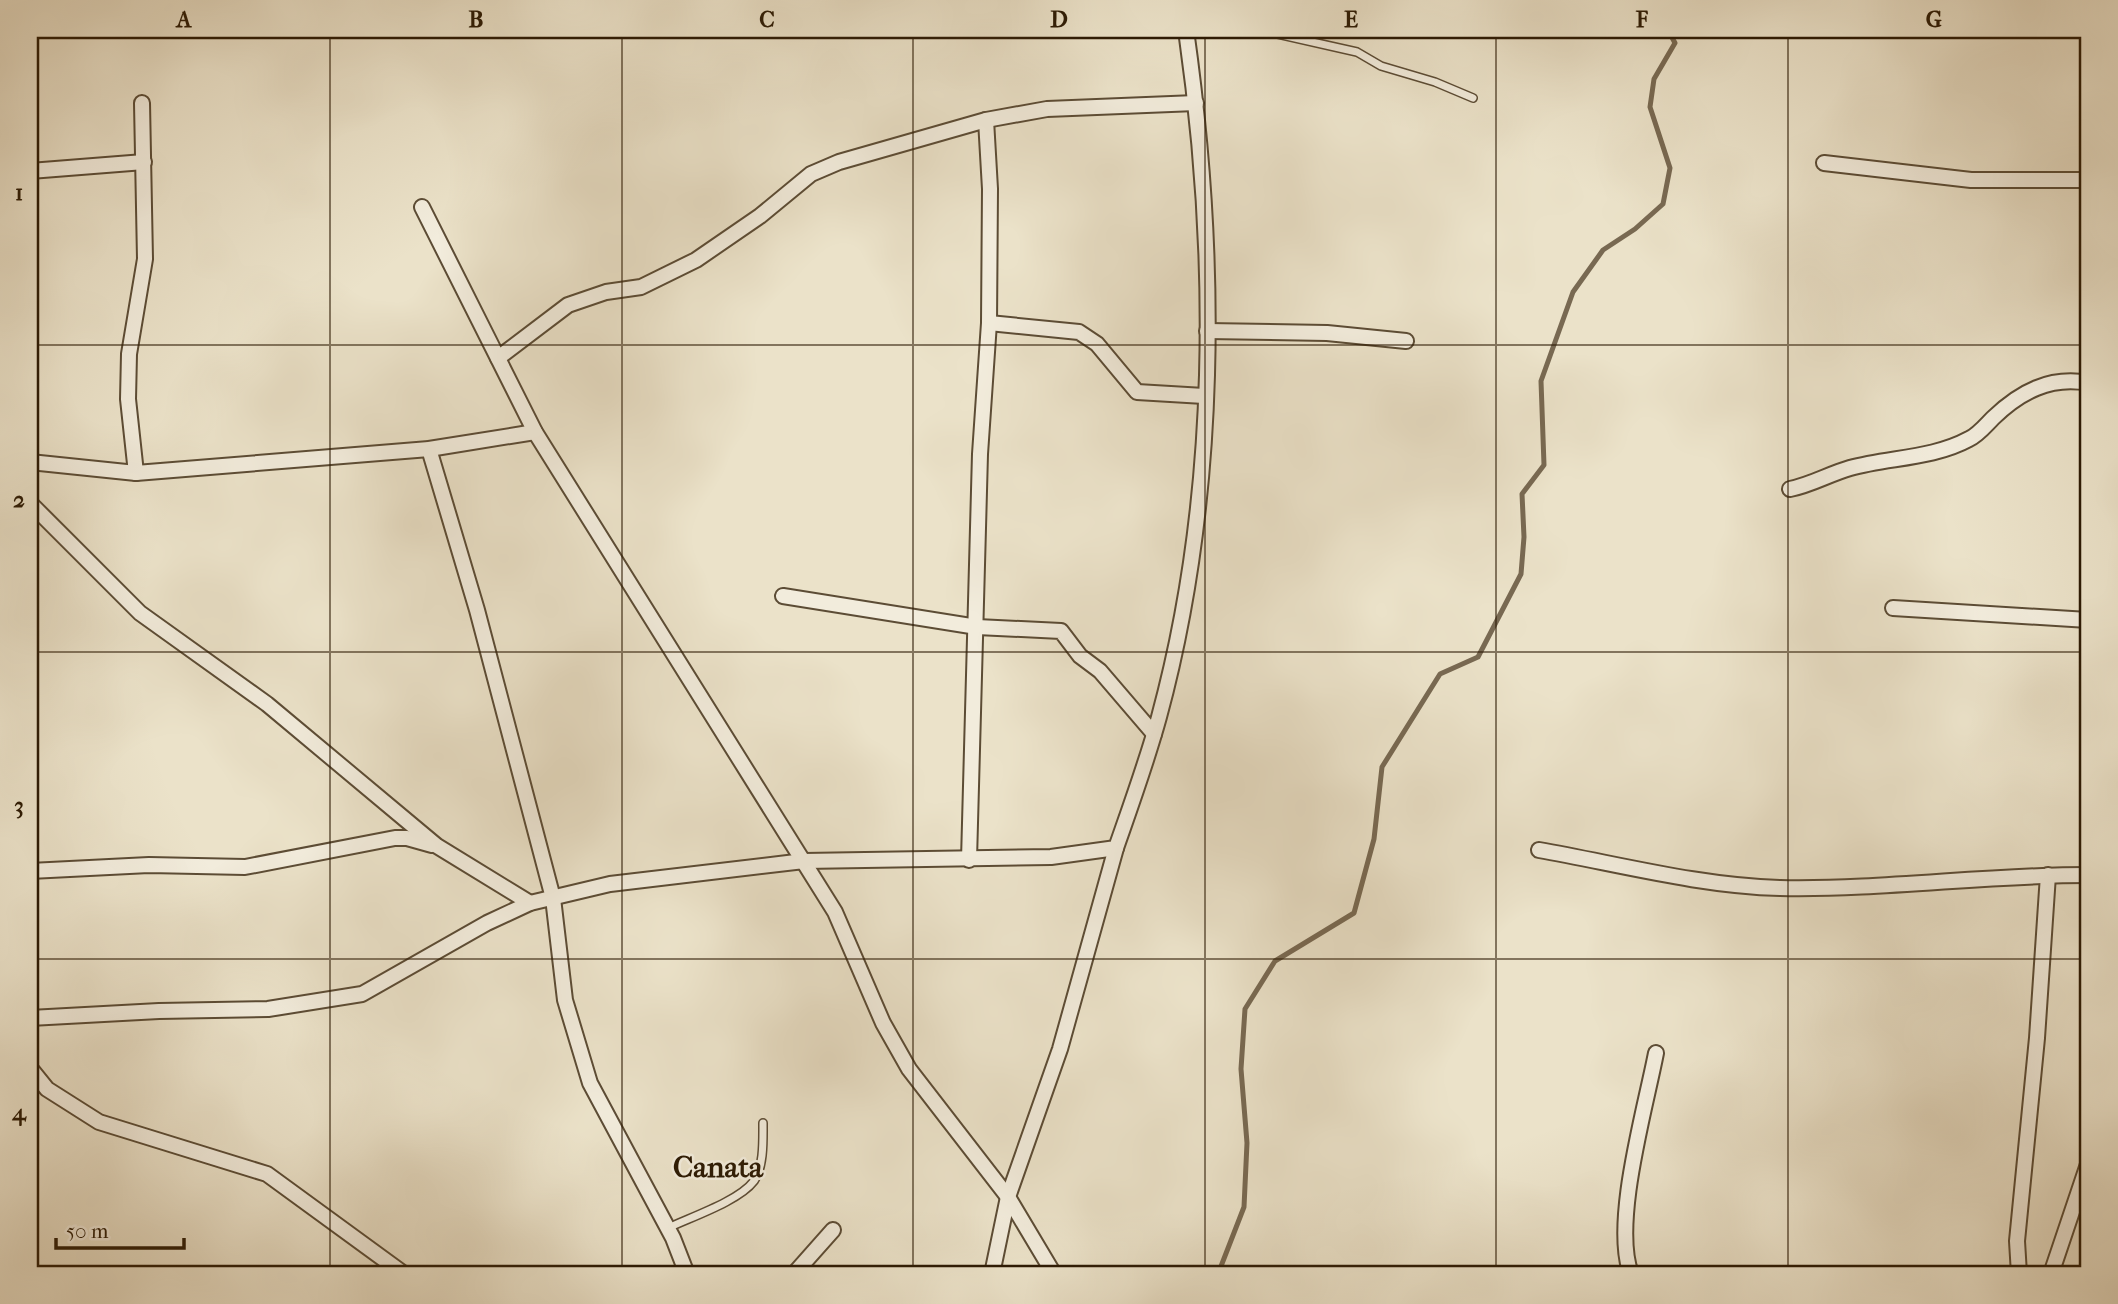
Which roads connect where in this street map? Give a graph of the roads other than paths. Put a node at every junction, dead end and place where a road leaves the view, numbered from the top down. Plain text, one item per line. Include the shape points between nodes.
1 (1186, 30) edge
2 (1259, 30) edge
3 (1473, 98) dead end
4 (142, 103) dead end
5 (1196, 103) junction
6 (986, 120) junction
7 (144, 162) junction
8 (1824, 163) dead end
9 (30, 172) edge
10 (2088, 180) edge
11 (422, 207) dead end
12 (989, 324) junction
13 (1207, 331) junction
14 (1406, 341) dead end
15 (498, 358) junction
16 (2088, 383) edge
17 (1204, 396) junction
18 (535, 432) junction
19 (429, 449) junction
20 (30, 462) edge
21 (136, 473) junction
22 (1790, 489) dead end
23 (30, 503) edge
24 (783, 596) dead end
25 (1893, 608) dead end
26 (2088, 620) edge
27 (977, 627) junction
28 (1154, 734) junction
29 (437, 846) junction
30 (1116, 848) junction
31 (1539, 850) dead end
32 (968, 860) junction
33 (804, 861) junction
34 (30, 871) edge
35 (2048, 875) junction
36 (2088, 875) edge
37 (552, 898) junction
38 (530, 903) junction
39 (30, 1018) edge
40 (1656, 1053) dead end
41 (30, 1068) edge
42 (763, 1123) dead end
43 (2088, 1164) edge
44 (1008, 1197) junction
45 (667, 1228) junction
46 (833, 1230) dead end
47 (802, 1272) edge
48 (404, 1274) edge
49 (687, 1274) edge
50 (992, 1274) edge
51 (1054, 1274) edge
52 (1631, 1274) edge
53 (2019, 1274) edge
54 (2051, 1274) edge

1 - 5 street
2 - 3 lane via 1357,52 1381,66
4 - 7 street
5 - 6 street via 1080,106
5 - 13 street
6 - 12 street
6 - 15 street via 899,142 811,174 696,260 641,287 606,292 568,305
7 - 9 street
7 - 21 street via 145,259 129,354 128,399
8 - 10 street via 1971,180
11 - 15 street
12 - 17 street via 1079,332 1097,344 1137,393
12 - 27 street via 980,454
13 - 14 street via 1326,333
13 - 17 street
15 - 18 street
16 - 22 street via 2059,381 2036,386 2010,401 1971,439 1929,454 1849,468
17 - 28 street via 1198,507 1181,615
18 - 19 street
18 - 33 street
19 - 21 street
19 - 37 street via 477,610
20 - 21 street
23 - 29 street via 140,613 267,704
24 - 27 street
25 - 26 street
27 - 28 street via 1065,633 1080,656 1100,671
27 - 32 street
28 - 30 street
29 - 34 street via 395,838 245,867 149,865
29 - 38 street
30 - 32 street via 1051,857
30 - 44 street via 1060,1049
31 - 35 street via 1699,879 1778,888
32 - 33 street
33 - 37 street via 610,884
33 - 44 street via 835,912 883,1023 909,1069
35 - 36 street
35 - 53 street via 2017,1241
37 - 38 street
37 - 45 street via 565,1000 590,1083
38 - 39 street via 362,994 268,1009
40 - 52 street via 1623,1225
41 - 48 street via 47,1089 99,1122 267,1174
42 - 45 lane via 753,1182 741,1194
43 - 54 street
44 - 50 street
44 - 51 street
45 - 49 street
46 - 47 street

